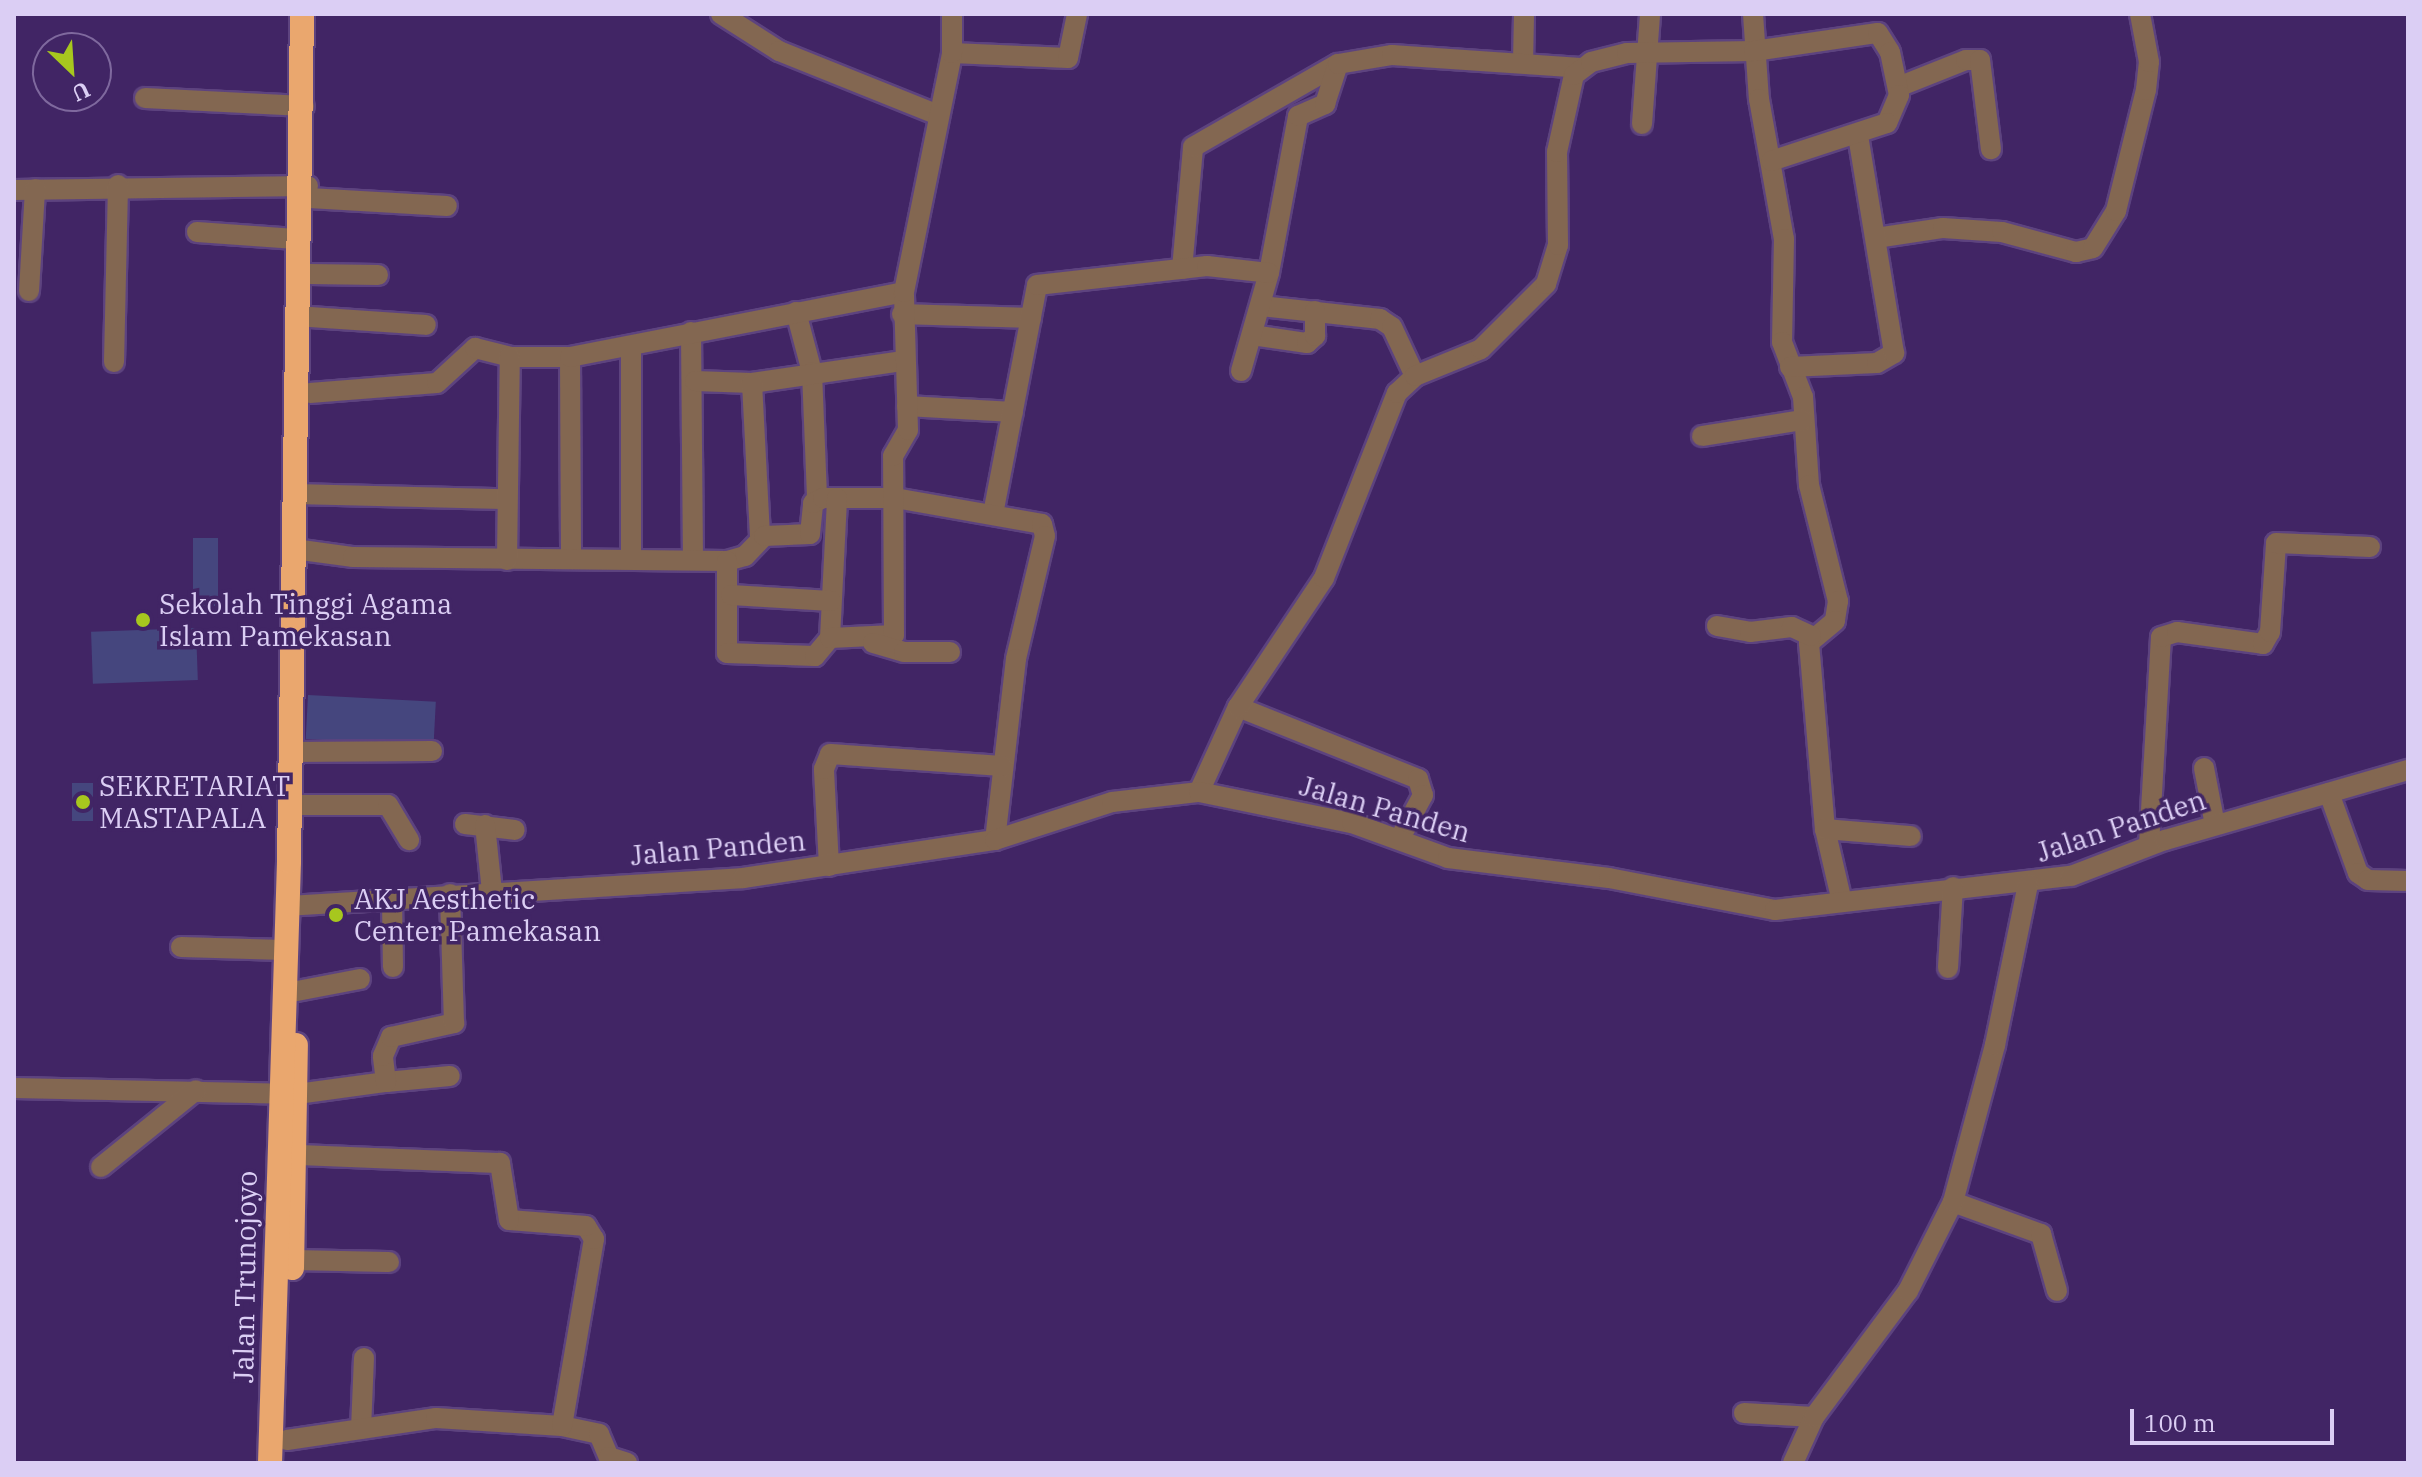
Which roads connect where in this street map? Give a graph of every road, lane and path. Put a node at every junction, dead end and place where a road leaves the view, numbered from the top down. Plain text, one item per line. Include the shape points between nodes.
1 (302, 14) edge
2 (721, 14) edge
3 (952, 14) edge
4 (1077, 14) edge
5 (1524, 14) edge
6 (1650, 14) edge
7 (1753, 14) edge
8 (2140, 14) edge
9 (1647, 51) junction
10 (1754, 51) junction
11 (952, 53) junction
12 (1523, 63) junction
13 (1338, 64) junction
14 (1581, 68) junction
15 (1898, 87) junction
16 (145, 98) dead end
17 (936, 114) junction
18 (304, 115) junction
19 (1642, 124) dead end
20 (1858, 135) junction
21 (1991, 149) dead end
22 (1771, 161) junction
23 (118, 185) junction
24 (24, 189) edge
25 (305, 190) junction
26 (447, 206) dead end
27 (197, 232) dead end
28 (1876, 238) junction
29 (296, 239) junction
30 (1182, 269) junction
31 (1269, 273) junction
32 (309, 274) junction
33 (378, 275) dead end
34 (29, 291) dead end
35 (904, 292) junction
36 (1261, 306) junction
37 (1315, 311) junction
38 (796, 312) junction
39 (902, 314) junction
40 (310, 317) junction
41 (1031, 318) junction
42 (426, 325) dead end
43 (691, 332) junction
44 (1252, 335) junction
45 (631, 348) junction
46 (510, 357) junction
47 (570, 357) junction
48 (903, 361) junction
49 (114, 362) dead end
50 (1790, 367) junction
51 (1241, 371) dead end
52 (812, 372) junction
53 (1415, 376) junction
54 (695, 381) junction
55 (752, 383) junction
56 (310, 393) junction
57 (907, 406) junction
58 (1013, 412) junction
59 (1803, 420) junction
60 (1702, 436) dead end
61 (301, 494) junction
62 (827, 498) junction
63 (895, 498) junction
64 (504, 499) junction
65 (993, 514) junction
66 (760, 538) junction
67 (2370, 547) dead end
68 (301, 551) junction
69 (693, 557) junction
70 (571, 558) junction
71 (631, 558) junction
72 (507, 560) junction
73 (727, 561) junction
74 (731, 595) junction
75 (831, 601) junction
76 (1717, 626) dead end
77 (1811, 636) junction
78 (830, 638) junction
79 (866, 639) junction
80 (950, 652) dead end
81 (1238, 707) junction
82 (432, 751) dead end
83 (297, 752) junction
84 (1003, 766) junction
85 (2204, 768) dead end
86 (2408, 770) edge
87 (1199, 792) junction
88 (2329, 793) junction
89 (302, 805) junction
90 (2215, 825) junction
91 (1825, 829) junction
92 (515, 830) dead end
93 (1911, 836) dead end
94 (1400, 838) junction
95 (409, 840) dead end
96 (995, 840) junction
97 (2149, 845) junction
98 (829, 866) junction
99 (2408, 881) edge
100 (2028, 884) junction
101 (1953, 887) junction
102 (492, 892) junction
103 (450, 894) junction
104 (392, 898) junction
105 (1842, 902) junction
106 (293, 906) junction
107 (181, 947) dead end
108 (284, 950) junction
109 (393, 967) dead end
110 (1948, 968) dead end
111 (360, 979) dead end
112 (297, 991) junction
113 (450, 1076) dead end
114 (386, 1082) junction
115 (14, 1088) edge
116 (196, 1090) junction
117 (289, 1093) junction
118 (297, 1155) junction
119 (101, 1167) dead end
120 (1953, 1202) junction
121 (292, 1260) junction
122 (389, 1262) dead end
123 (2057, 1291) dead end
124 (364, 1358) dead end
125 (1744, 1413) dead end
126 (1814, 1417) junction
127 (562, 1426) junction
128 (361, 1429) junction
129 (287, 1452) edge
130 (270, 1463) edge
131 (627, 1463) edge
132 (1793, 1463) edge

1 - 18 highway
2 - 17 street via 779,51
3 - 11 street
4 - 11 street via 1068,58
5 - 12 street
6 - 9 street
7 - 10 street
8 - 28 street via 2149,62 2146,90 2116,211 2093,248 2076,252 2002,232 1943,228
9 - 10 street
9 - 14 street
9 - 19 street
10 - 15 street via 1878,33 1890,52
10 - 22 street
11 - 17 street
12 - 13 street via 1382,55
12 - 14 street
13 - 30 street via 1193,147
13 - 31 street via 1325,104 1298,116
14 - 53 street via 1562,116 1558,245 1546,284 1481,349
15 - 20 street via 1898,105 1887,123
15 - 21 street via 1966,60 1980,60
16 - 18 street
17 - 35 street
18 - 25 highway
20 - 22 street
20 - 28 street
22 - 50 street via 1784,239 1782,342
23 - 24 street
23 - 25 street
23 - 49 street
24 - 34 street
25 - 26 street
25 - 29 highway
25 - 32 highway
27 - 29 street
28 - 50 street via 1893,357 1877,363
29 - 61 highway
30 - 31 street via 1232,266
30 - 41 street via 1043,281
31 - 36 street
32 - 33 street
32 - 40 highway
35 - 38 street
35 - 39 street
36 - 37 street
36 - 44 street
37 - 44 street via 1315,336 1307,343
37 - 53 street via 1386,322
38 - 43 street
38 - 52 street
39 - 41 street
39 - 48 street
40 - 42 street
40 - 56 highway
41 - 58 street
43 - 45 street
43 - 54 street
44 - 51 street
45 - 47 street
45 - 71 street
46 - 47 street
46 - 56 street via 475,348 437,383
46 - 64 street
47 - 70 street
48 - 52 street
48 - 57 street
50 - 59 street via 1803,397
52 - 55 street
52 - 62 street
53 - 81 street via 1393,400 1324,578
54 - 55 street
54 - 69 street
55 - 66 street
56 - 61 highway
57 - 58 street
57 - 63 street via 906,437 894,450
58 - 65 street
59 - 60 street
59 - 77 street via 1809,485 1838,601 1835,621
61 - 64 street
61 - 68 highway
62 - 63 street
62 - 66 street via 810,534
62 - 75 street
63 - 65 street
63 - 79 street via 894,635
64 - 72 street
65 - 84 street via 1038,523 1045,530 1016,659
66 - 73 street via 745,556
67 - 97 street via 2276,543 2270,632 2263,644 2177,632 2161,637
68 - 72 street
68 - 83 highway
69 - 71 street
69 - 73 street
70 - 71 street
70 - 72 street
73 - 74 street
74 - 75 street
74 - 78 street via 728,654 810,658
75 - 78 street
76 - 77 street via 1750,632 1792,627
77 - 91 street
78 - 79 street
79 - 80 street via 884,649
81 - 87 street
81 - 94 street via 1418,779 1423,795
82 - 83 street
83 - 89 highway
83 - 106 highway
84 - 96 street
84 - 98 street via 830,754 824,769
85 - 90 street
86 - 88 street, Jalan Panden
87 - 94 street, Jalan Panden
87 - 96 street, Jalan Panden via 1112,802
88 - 90 street, Jalan Panden
88 - 99 street via 2358,873 2368,880
89 - 95 street via 388,805
89 - 106 highway
90 - 97 street, Jalan Panden
91 - 93 street
91 - 105 street
92 - 102 street via 475,824
94 - 105 street, Jalan Panden via 1459,860 1634,882 1739,906 1775,910
96 - 98 street, Jalan Panden
97 - 100 street, Jalan Panden via 2071,876
98 - 102 street, Jalan Panden via 743,878
100 - 101 street, Jalan Panden
100 - 120 street via 1995,1045
101 - 105 street, Jalan Panden
101 - 110 street
102 - 103 street, Jalan Panden
103 - 104 street, Jalan Panden
103 - 114 street via 454,1023 391,1037 384,1048
104 - 106 street, Jalan Panden
104 - 109 street
106 - 108 highway
106 - 112 highway
107 - 108 street
108 - 117 highway
111 - 112 street
112 - 117 highway
113 - 114 street
114 - 117 street
115 - 116 street
116 - 117 street
116 - 119 street
117 - 118 highway, Jalan Trunojoyo
117 - 130 highway, Jalan Trunojoyo
118 - 121 highway, Jalan Trunojoyo
118 - 127 street via 500,1163 509,1220 591,1229
120 - 123 street via 2041,1234
120 - 126 street via 1902,1300
121 - 122 street
121 - 129 highway, Jalan Trunojoyo
124 - 128 street
125 - 126 street
126 - 132 street
127 - 128 street via 473,1416
127 - 131 street via 599,1434 609,1457
128 - 129 street

